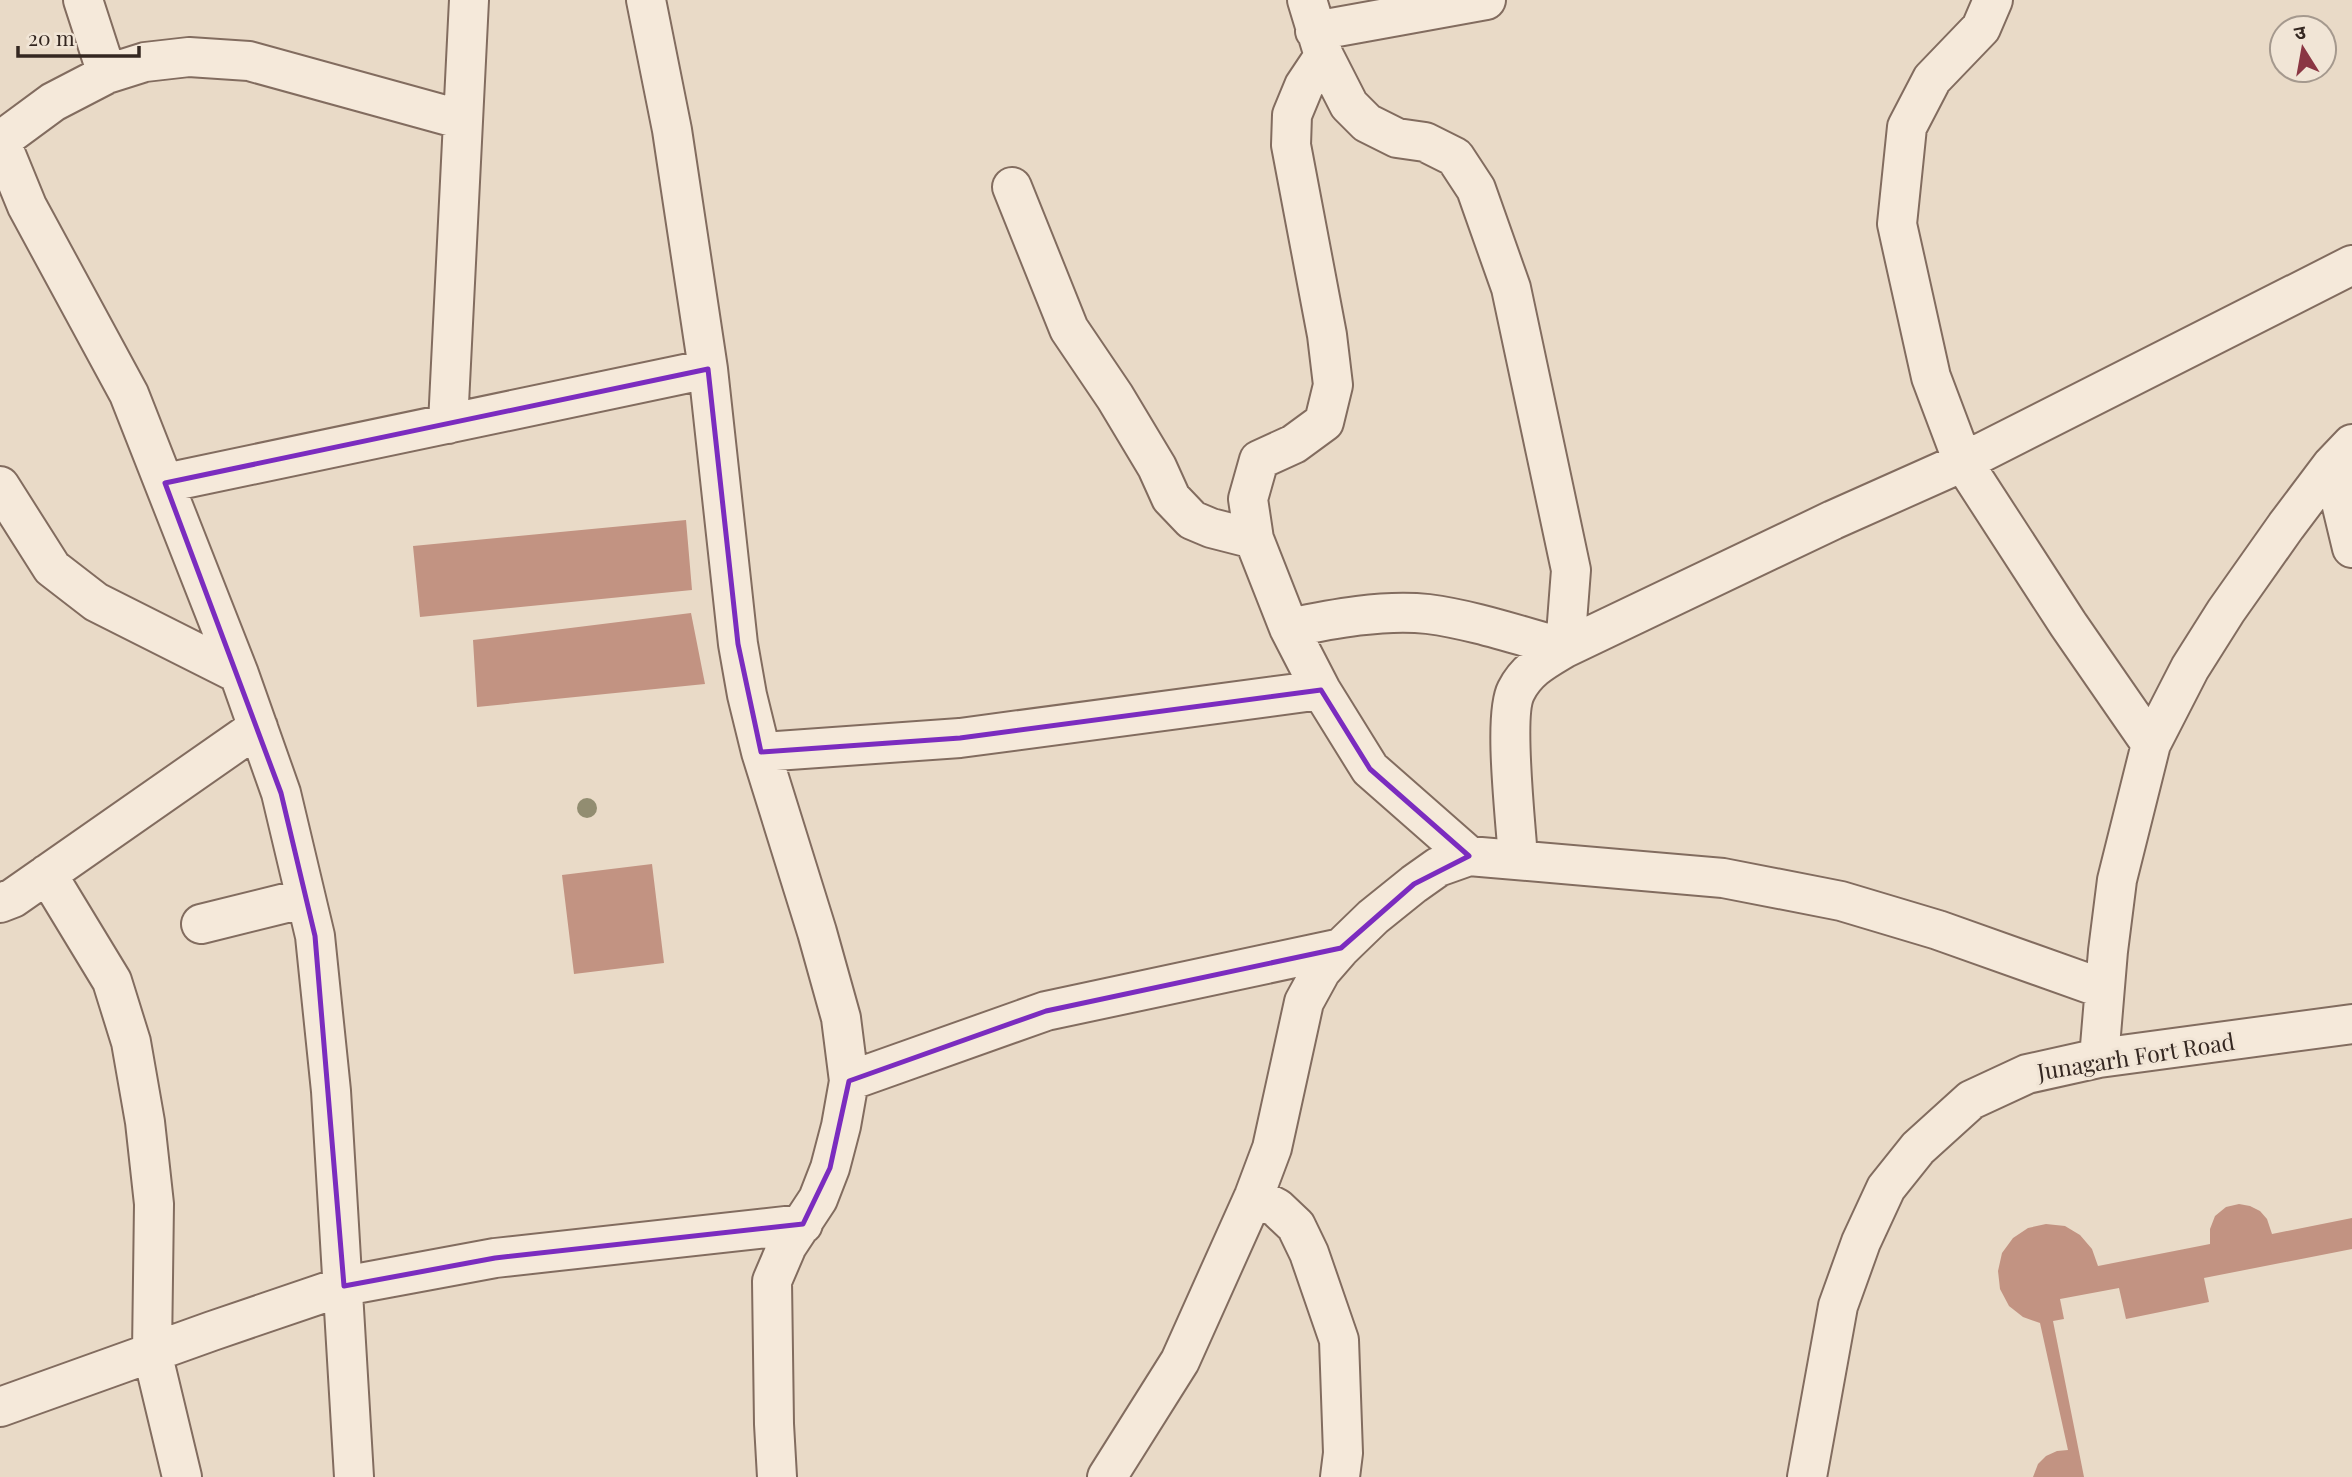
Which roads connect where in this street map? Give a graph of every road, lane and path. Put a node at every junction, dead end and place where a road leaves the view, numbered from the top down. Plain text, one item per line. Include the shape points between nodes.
1 (83, 0) edge
2 (469, 0) edge
3 (646, 0) edge
4 (1486, 0) edge
5 (1993, 0) edge
6 (1315, 29) edge
7 (107, 74) junction
8 (463, 120) junction
9 (0, 141) edge
10 (1012, 187) dead end
11 (2352, 265) edge
12 (708, 369) junction
13 (448, 424) junction
14 (2342, 455) edge
15 (1964, 462) junction
16 (165, 483) junction
17 (0, 485) edge
18 (1254, 539) junction
19 (2352, 548) edge
20 (1289, 628) junction
21 (1564, 648) junction
22 (240, 674) junction
23 (1321, 690) junction
24 (258, 727) junction
25 (2151, 744) junction
26 (761, 752) junction
27 (1469, 856) junction
28 (1518, 859) junction
29 (47, 874) junction
30 (306, 898) junction
31 (0, 903) edge
32 (201, 923) dead end
33 (1341, 948) junction
34 (2104, 989) junction
35 (2352, 1024) edge
36 (2099, 1058) junction
37 (849, 1081) junction
38 (1254, 1196) junction
39 (803, 1224) junction
40 (344, 1286) junction
41 (152, 1352) junction
42 (0, 1407) edge
43 (182, 1477) edge
44 (355, 1477) edge
45 (777, 1477) edge
46 (1107, 1477) edge
47 (1340, 1477) edge
48 (1807, 1477) edge

1 - 7 street
2 - 8 street
3 - 12 street via 672,130
4 - 6 street
5 - 15 street via 1981,28 1932,79 1907,127 1897,224 1931,377
6 - 18 street via 1304,86 1292,116 1291,145 1332,385 1324,422 1294,444 1259,460 1248,499
6 - 21 street via 1349,105 1367,122 1397,138 1425,142 1455,157 1476,189 1511,288 1572,570
7 - 8 street via 145,62 189,57 249,61
7 - 9 street via 53,102
8 - 13 street
9 - 16 street via 27,206 129,394
10 - 18 street via 1069,330 1115,397 1171,498 1192,520
11 - 15 street
12 - 13 street
12 - 26 street via 738,644
13 - 16 street
14 - 19 street
14 - 25 street via 2226,611
15 - 21 street
15 - 25 street
16 - 22 street
17 - 22 street via 52,568 96,602
18 - 20 street
20 - 21 street via 1345,617 1427,614
20 - 23 street
21 - 28 street via 1531,669 1515,692 1509,717
22 - 24 street
23 - 26 street via 960,738
23 - 27 street via 1370,769
24 - 29 street
24 - 30 street via 281,793
25 - 34 street via 2117,880
26 - 37 street via 841,1018
27 - 28 street
27 - 33 street via 1438,867 1414,884
28 - 34 street via 1723,878 1841,901
29 - 31 street
29 - 41 street via 112,981 131,1042 154,1204
30 - 32 street
30 - 40 street via 315,936 331,1091
33 - 37 street via 1045,1011
33 - 38 street via 1304,1002 1272,1148
34 - 36 street
35 - 36 street, Junagarh Fort Road
36 - 48 street, Junagarh Fort Road via 2027,1074 1971,1100 1918,1148 1886,1188 1838,1306
37 - 39 street via 830,1168
38 - 46 street via 1180,1361
38 - 47 street via 1277,1208 1296,1226 1339,1340
39 - 40 street via 495,1258
39 - 45 street via 772,1281
40 - 41 street
40 - 44 street
41 - 42 street
41 - 43 street

